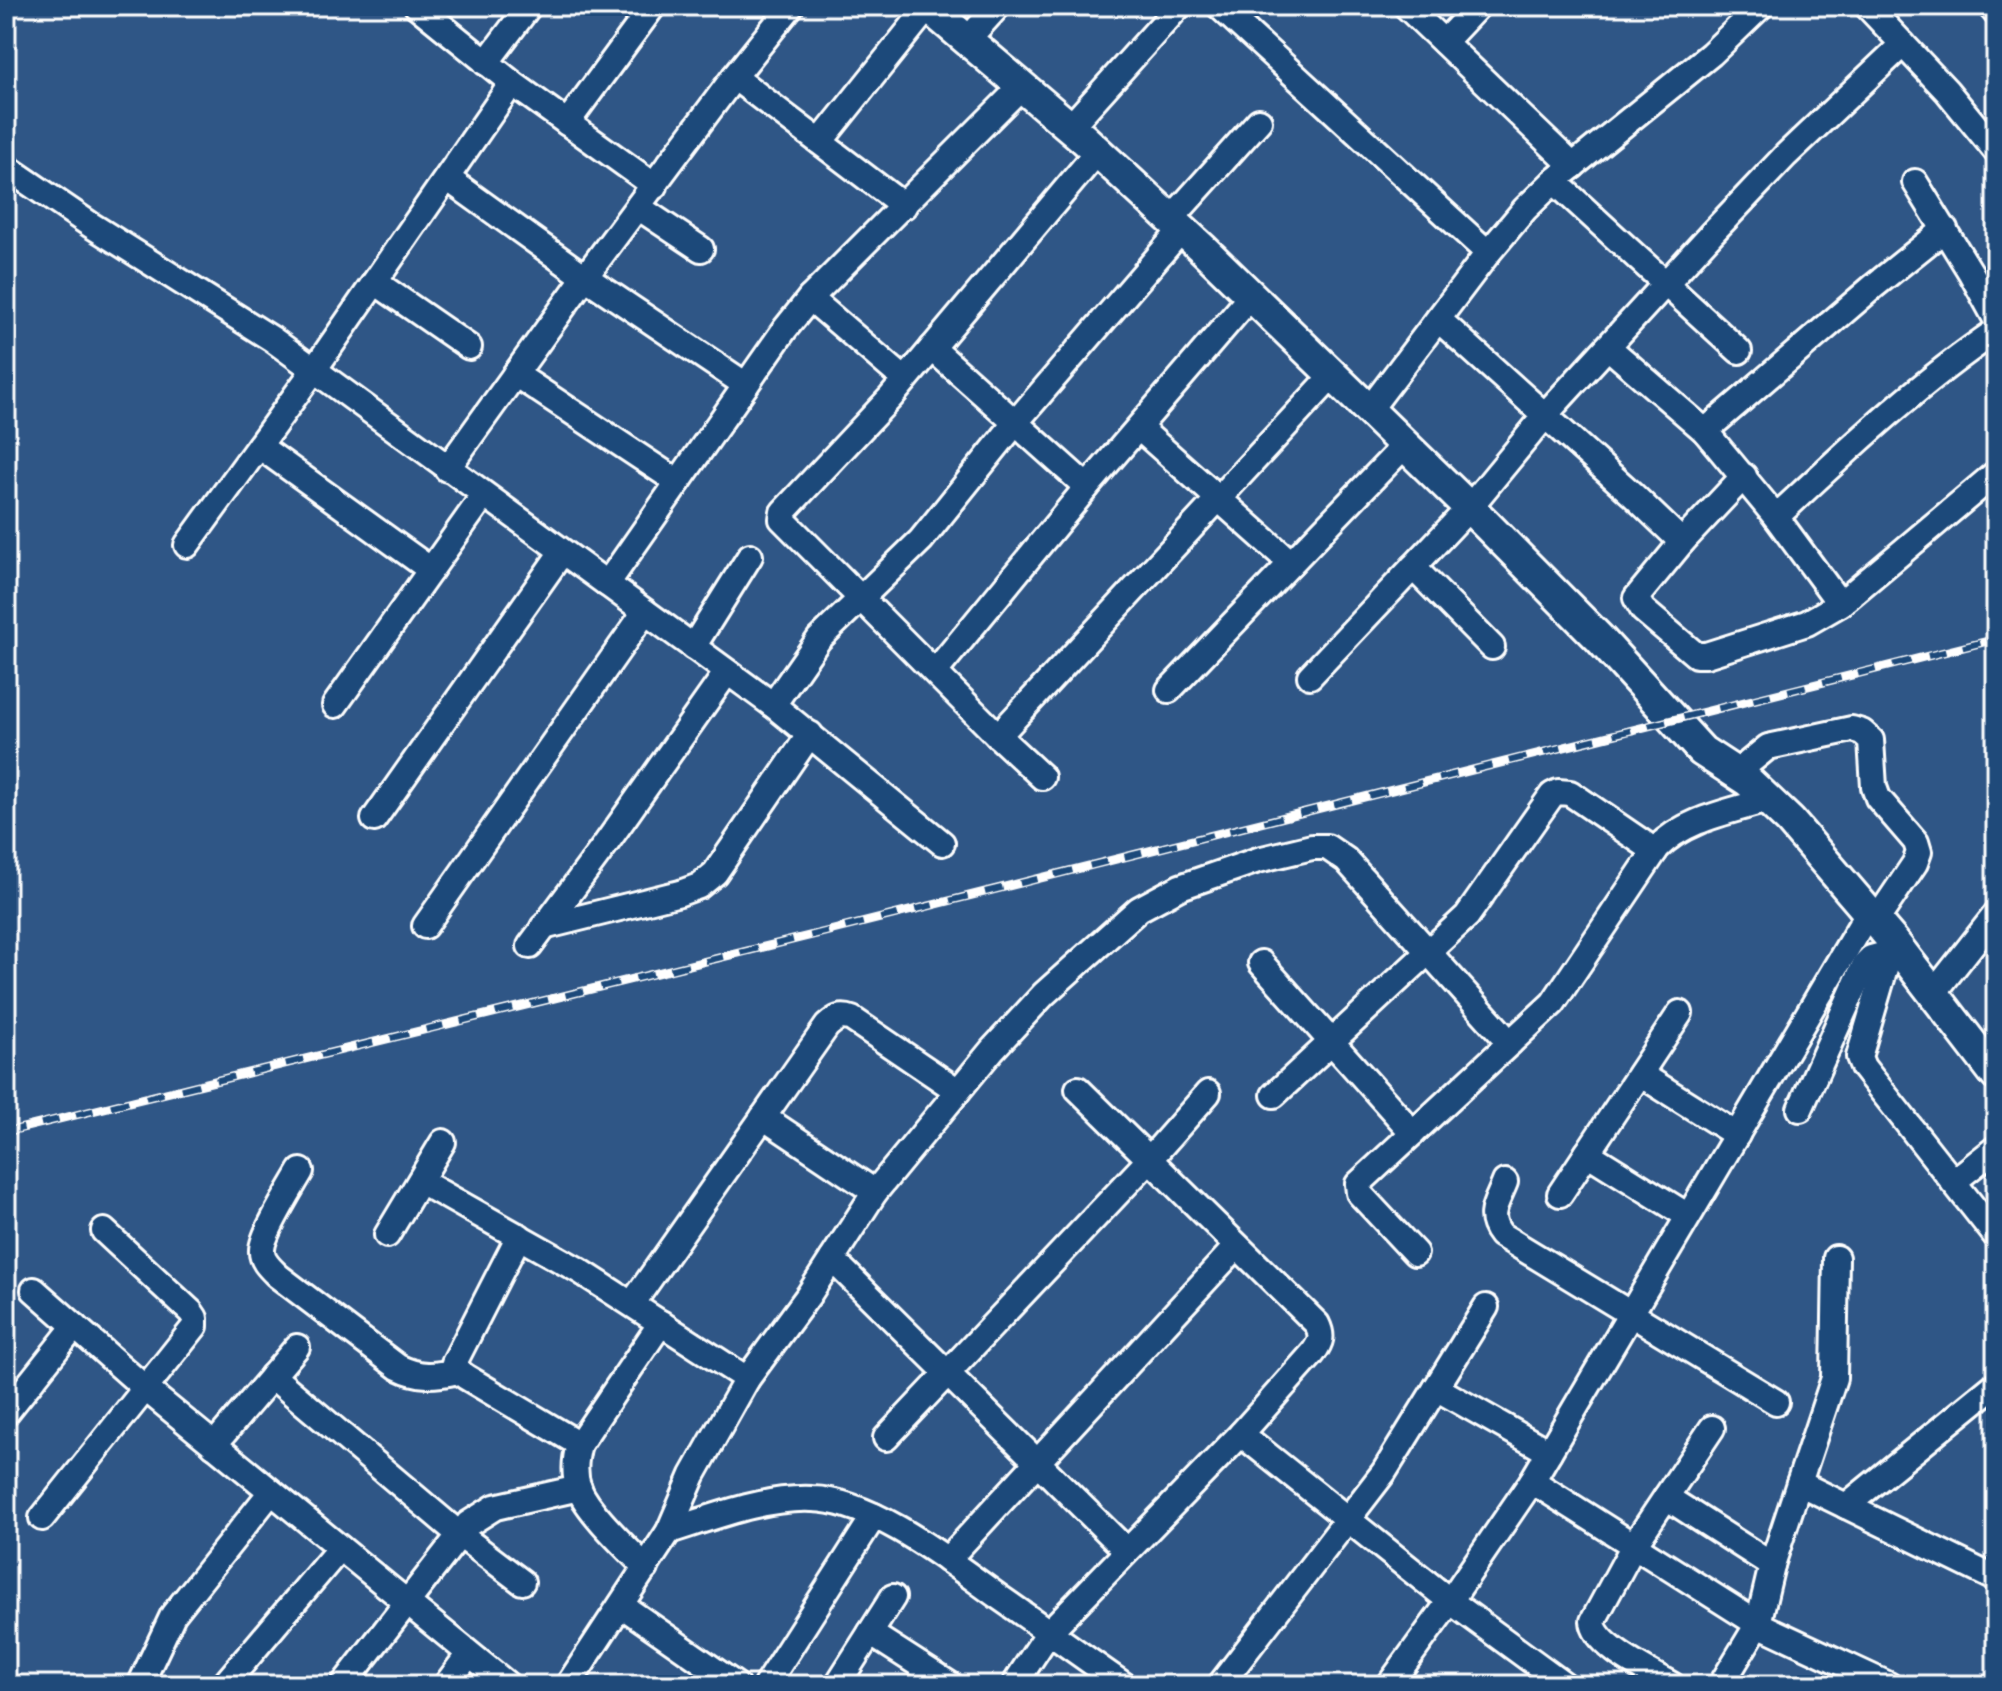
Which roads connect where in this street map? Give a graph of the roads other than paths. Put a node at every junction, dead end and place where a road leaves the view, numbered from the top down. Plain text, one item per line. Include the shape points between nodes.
1 (417, 6) edge
2 (529, 6) edge
3 (653, 6) edge
4 (791, 6) edge
5 (927, 6) edge
6 (998, 6) edge
7 (1179, 6) edge
8 (1219, 6) edge
9 (1406, 6) edge
10 (1478, 6) edge
11 (1761, 6) edge
12 (1867, 6) edge
13 (1990, 6) edge
14 (1996, 13) edge
15 (967, 40) junction
16 (1444, 42) junction
17 (1903, 44) junction
18 (486, 63) junction
19 (734, 77) junction
20 (512, 83) junction
21 (1022, 86) junction
22 (1259, 121) dead end
23 (567, 123) junction
24 (1070, 127) junction
25 (820, 142) junction
26 (1098, 151) junction
27 (1996, 151) edge
28 (6, 167) edge
29 (1564, 174) junction
30 (447, 178) junction
31 (1915, 182) dead end
32 (655, 186) junction
33 (904, 206) junction
34 (638, 207) junction
35 (1176, 224) junction
36 (1945, 229) junction
37 (701, 249) dead end
38 (1488, 253) junction
39 (585, 277) junction
40 (375, 282) junction
41 (1666, 284) junction
42 (1251, 296) junction
43 (810, 298) junction
44 (1438, 319) junction
45 (1996, 319) edge
46 (1996, 331) edge
47 (469, 347) dead end
48 (1608, 347) junction
49 (932, 348) junction
50 (1739, 351) dead end
51 (314, 370) junction
52 (515, 374) junction
53 (1333, 375) junction
54 (905, 380) junction
55 (746, 385) junction
56 (1369, 410) junction
57 (1545, 415) junction
58 (1016, 422) junction
59 (1139, 428) junction
60 (1705, 431) junction
61 (259, 446) junction
62 (1404, 446) junction
63 (447, 469) junction
64 (1996, 473) edge
65 (1744, 476) junction
66 (678, 482) junction
67 (1087, 487) junction
68 (484, 495) junction
69 (1217, 498) junction
70 (1469, 508) junction
71 (1776, 517) junction
72 (1682, 542) junction
73 (187, 545) dead end
74 (562, 552) junction
75 (750, 556) dead end
76 (1291, 563) junction
77 (1413, 567) junction
78 (431, 570) junction
79 (607, 584) junction
80 (860, 599) junction
81 (1840, 604) junction
82 (645, 612) junction
83 (693, 647) junction
84 (1492, 647) dead end
85 (727, 672) junction
86 (935, 672) junction
87 (1310, 676) dead end
88 (1169, 690) dead end
89 (335, 705) dead end
90 (773, 705) junction
91 (810, 734) junction
92 (998, 736) junction
93 (1736, 773) junction
94 (1042, 777) dead end
95 (1767, 800) junction
96 (374, 819) dead end
97 (942, 843) dead end
98 (1655, 851) junction
99 (1996, 914) edge
100 (425, 926) dead end
101 (1882, 932) junction
102 (1429, 953) junction
103 (1261, 963) dead end
104 (1933, 994) junction
105 (1680, 1013) dead end
106 (1332, 1042) junction
107 (1510, 1043) junction
108 (1640, 1074) junction
109 (1996, 1075) edge
110 (1078, 1089) dead end
111 (958, 1091) junction
112 (1208, 1093) dead end
113 (1274, 1095) dead end
114 (1800, 1109) dead end
115 (763, 1117) junction
116 (1413, 1133) junction
117 (1737, 1135) junction
118 (443, 1142) dead end
119 (1996, 1148) edge
120 (1587, 1153) junction
121 (1149, 1160) junction
122 (301, 1171) dead end
123 (420, 1181) junction
124 (1505, 1182) dead end
125 (1953, 1182) junction
126 (875, 1192) junction
127 (1560, 1194) dead end
128 (1688, 1216) junction
129 (104, 1231) dead end
130 (387, 1235) dead end
131 (519, 1236) junction
132 (1996, 1236) edge
133 (1237, 1246) junction
134 (1415, 1253) dead end
135 (1836, 1258) dead end
136 (832, 1259) junction
137 (34, 1290) dead end
138 (632, 1304) junction
139 (1486, 1307) dead end
140 (1631, 1312) junction
141 (661, 1323) junction
142 (75, 1326) junction
143 (297, 1347) dead end
144 (458, 1371) junction
145 (948, 1373) junction
146 (272, 1376) junction
147 (747, 1379) junction
148 (1996, 1384) edge
149 (1436, 1388) junction
150 (146, 1389) junction
151 (1776, 1402) dead end
152 (6, 1413) edge
153 (1712, 1428) dead end
154 (1241, 1434) junction
155 (886, 1438) dead end
156 (579, 1444) junction
157 (214, 1445) junction
158 (1549, 1452) junction
159 (1038, 1462) junction
160 (1532, 1481) junction
161 (1799, 1483) junction
162 (579, 1488) junction
163 (271, 1492) junction
164 (1666, 1497) junction
165 (1846, 1506) junction
166 (874, 1516) junction
167 (42, 1518) dead end
168 (1349, 1518) junction
169 (669, 1531) junction
170 (460, 1535) junction
171 (1634, 1545) junction
172 (340, 1548) junction
173 (1127, 1551) junction
174 (947, 1560) junction
175 (1772, 1565) junction
176 (646, 1568) junction
177 (1996, 1579) edge
178 (522, 1582) dead end
179 (893, 1597) dead end
180 (1450, 1601) junction
181 (407, 1604) junction
182 (621, 1605) junction
183 (1758, 1624) junction
184 (1049, 1632) junction
185 (870, 1633) junction
186 (469, 1654) junction
187 (571, 1681) edge
188 (140, 1685) edge
189 (224, 1685) edge
190 (343, 1685) edge
191 (446, 1685) edge
192 (508, 1685) edge
193 (736, 1685) edge
194 (766, 1685) edge
195 (837, 1685) edge
196 (951, 1685) edge
197 (1014, 1685) edge
198 (1124, 1685) edge
199 (1220, 1685) edge
200 (1389, 1685) edge
201 (1565, 1685) edge
202 (1672, 1685) edge
203 (1721, 1685) edge
204 (1889, 1685) edge

1 - 18 street
2 - 18 street
3 - 23 street
4 - 19 street
5 - 15 main road
5 - 25 street
6 - 15 street
7 - 24 street
8 - 38 street
9 - 16 street
10 - 16 street
11 - 29 street via 1711,54
12 - 17 street
13 - 14 street
15 - 21 main road
16 - 29 street
17 - 27 street
17 - 41 street via 1786,155
18 - 20 street
19 - 25 street
19 - 32 street
20 - 23 street
20 - 30 street
21 - 24 main road
21 - 33 street
22 - 35 street
23 - 32 street
24 - 26 main road
25 - 33 street
26 - 35 main road
26 - 49 street
28 - 51 street
29 - 38 street
29 - 41 street
30 - 39 street
30 - 40 street
31 - 36 street
32 - 34 street
33 - 43 street
34 - 37 street
34 - 39 street
35 - 42 main road
35 - 58 street
36 - 45 street
36 - 60 street
38 - 44 street
39 - 52 street
39 - 55 street
40 - 47 street
40 - 51 street
41 - 48 street
41 - 50 street
42 - 53 main road
42 - 59 street
43 - 54 street
43 - 55 street
44 - 56 street
44 - 57 street
46 - 71 street via 1911,394
48 - 57 street
48 - 60 street
49 - 54 street
49 - 58 street
51 - 61 street
51 - 63 street
52 - 63 street
52 - 66 street
53 - 56 main road
53 - 69 street
54 - 80 street via 783,512 787,526
55 - 66 street
56 - 62 main road
57 - 70 street
57 - 72 street
58 - 67 street
58 - 80 street via 921,540
59 - 67 street
59 - 69 street
60 - 65 street
61 - 73 street
61 - 78 street
62 - 70 main road
62 - 76 street
63 - 68 street
64 - 81 street
65 - 71 street
65 - 72 street
66 - 79 street
67 - 86 street
68 - 74 street
68 - 78 street
69 - 76 street
69 - 92 street
70 - 77 street
70 - 93 main road via 1702,751
71 - 81 street
72 - 81 street via 1636,598 1696,655 1807,623
74 - 79 street
74 - 96 street
75 - 83 street
76 - 88 street
77 - 84 street
77 - 87 street
78 - 89 street
79 - 82 street
80 - 86 street
80 - 90 street via 819,639
82 - 83 street
82 - 100 street
83 - 85 street
85 - 90 street
85 - 91 street via 536,937 699,886 715,873
86 - 92 street
90 - 91 street
91 - 97 street
92 - 94 street
93 - 95 main road
93 - 101 street via 1768,747 1782,743 1852,729 1871,740 1878,798 1919,852
95 - 98 street via 1685,826
95 - 101 main road
98 - 102 street via 1570,793 1558,792 1467,916
98 - 107 street via 1553,1003
99 - 104 street
101 - 104 main road
101 - 114 street
101 - 117 street
101 - 125 street via 1859,1057
102 - 106 street
102 - 107 street
102 - 111 street via 1346,860 1327,847 1258,860 1180,887 1139,909 1044,994
103 - 106 street
104 - 109 main road
105 - 108 street
106 - 113 street
106 - 116 street
107 - 116 street
108 - 117 street
108 - 120 street
110 - 121 street
111 - 115 street via 843,1016 827,1026
111 - 126 street
112 - 121 street
115 - 126 street
115 - 138 street
116 - 134 street via 1358,1184 1359,1193
117 - 128 street
118 - 123 street
119 - 125 street
120 - 127 street
120 - 128 street
121 - 133 street
121 - 145 street
122 - 144 street via 265,1238 265,1262 398,1367 430,1377
123 - 130 street
123 - 131 street
124 - 140 street via 1491,1217 1501,1235
125 - 132 street
126 - 136 street
128 - 140 street
129 - 150 street via 195,1318 191,1335
131 - 138 street
131 - 144 street via 456,1354
133 - 154 street via 1322,1335 1320,1345
133 - 159 street
135 - 161 street via 1834,1378
136 - 145 street
136 - 147 street
137 - 142 street
138 - 141 street
139 - 149 street
140 - 151 street
140 - 158 street
141 - 147 street
141 - 156 street
142 - 150 street
142 - 152 street
143 - 146 street
144 - 156 street
145 - 155 street
145 - 159 street
146 - 157 street
146 - 170 street
147 - 169 street via 693,1475
148 - 165 street
149 - 158 street
149 - 168 street
150 - 157 street
150 - 167 street
153 - 164 street
154 - 168 street
154 - 173 street
156 - 162 street
157 - 163 street
158 - 160 street
159 - 173 street
159 - 174 street
160 - 171 street
160 - 180 street
161 - 165 street
161 - 175 street
162 - 170 street via 495,1507
162 - 176 street
163 - 172 street
163 - 188 street via 173,1615
164 - 171 street
164 - 175 street
165 - 177 street
166 - 169 street via 815,1498 794,1499
166 - 174 street
166 - 194 street
168 - 180 street
168 - 199 street
169 - 176 street
170 - 178 street
170 - 181 street
171 - 183 street
171 - 202 street via 1593,1621 1594,1631
172 - 181 street
172 - 189 street
173 - 184 street
174 - 184 street
175 - 183 street
176 - 182 street
179 - 185 street
180 - 200 street
180 - 201 street
181 - 186 street
181 - 190 street
182 - 187 street
182 - 193 street
183 - 203 street
183 - 204 street
184 - 197 street
184 - 198 street
185 - 195 street
185 - 196 street
186 - 191 street
186 - 192 street

